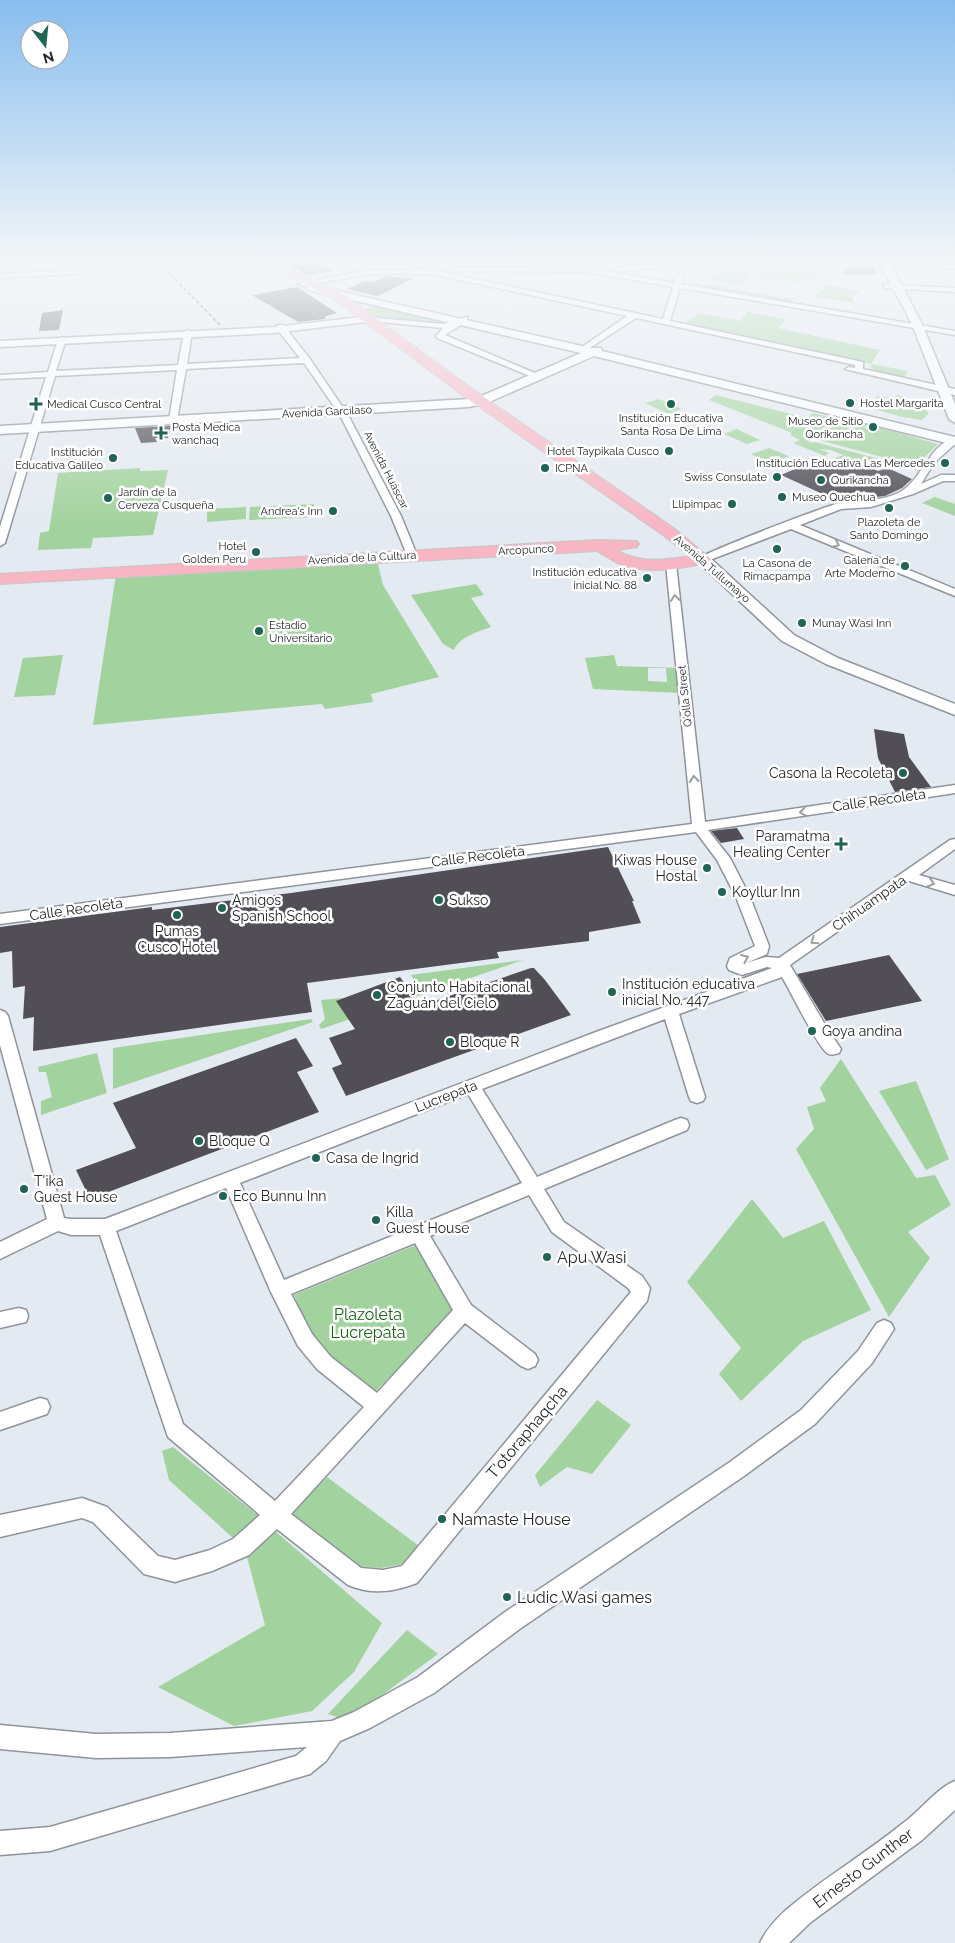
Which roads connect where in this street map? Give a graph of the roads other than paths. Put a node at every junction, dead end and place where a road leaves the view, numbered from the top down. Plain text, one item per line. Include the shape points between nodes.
1 (59, 349) edge
2 (185, 349) edge
3 (297, 349) edge
4 (402, 349) edge
5 (470, 349) edge
6 (585, 349) edge
7 (753, 349) edge
8 (789, 349) edge
9 (926, 349) edge
10 (591, 350) junction
11 (305, 359) junction
12 (182, 367) junction
13 (858, 371) junction
14 (52, 374) junction
15 (533, 374) junction
16 (0, 376) edge
17 (942, 390) junction
18 (955, 392) edge
19 (473, 400) junction
20 (340, 410) junction
21 (174, 418) junction
22 (955, 419) edge
23 (0, 425) edge
24 (35, 426) junction
25 (0, 430) edge
26 (955, 440) edge
27 (955, 478) edge
28 (904, 494) junction
29 (791, 525) junction
30 (679, 539) junction
31 (643, 541) junction
32 (0, 543) edge
33 (598, 546) junction
34 (415, 554) junction
35 (618, 556) junction
36 (708, 557) junction
37 (671, 564) junction
38 (200, 565) junction
39 (0, 574) edge
40 (0, 579) edge
41 (955, 593) edge
42 (955, 710) edge
43 (955, 789) edge
44 (699, 827) junction
45 (955, 843) edge
46 (907, 876) junction
47 (955, 890) edge
48 (0, 919) edge
49 (782, 962) junction
50 (670, 1011) junction
51 (0, 1016) edge
52 (833, 1049) dead end
53 (472, 1086) junction
54 (697, 1097) dead end
55 (681, 1125) dead end
56 (231, 1181) junction
57 (532, 1186) junction
58 (57, 1223) junction
59 (106, 1227) junction
60 (419, 1234) junction
61 (0, 1251) edge
62 (279, 1290) junction
63 (464, 1311) junction
64 (19, 1316) dead end
65 (0, 1320) edge
66 (884, 1329) dead end
67 (528, 1360) dead end
68 (378, 1406) junction
69 (40, 1407) dead end
70 (0, 1421) edge
71 (276, 1515) junction
72 (0, 1526) edge
73 (332, 1733) junction
74 (0, 1737) edge
75 (955, 1793) edge
76 (0, 1843) edge
77 (772, 1943) edge

1 - 14 street
2 - 12 street
3 - 11 street, Avenida Huáscar
4 - 19 main road, Avenida Tullumayo
5 - 15 street
6 - 10 street
7 - 13 street
8 - 13 street via 860,364
9 - 17 street
10 - 15 street, Avenida Garcilaso
10 - 19 street, Avenida Garcilaso
10 - 26 street
11 - 12 street
11 - 20 street, Avenida Huáscar
12 - 14 street
12 - 21 street
13 - 17 street
14 - 16 street
14 - 24 street
15 - 19 street, Avenida Garcilaso
17 - 18 street
17 - 22 street
19 - 20 street, Avenida Garcilaso
19 - 30 main road, Avenida Tullumayo
19 - 31 main road, Avenida Tullumayo via 652,529 655,533
20 - 21 street, Avenida Garcilaso
20 - 34 street, Avenida Huáscar
21 - 24 street, Avenida Garcilaso
23 - 24 street, Avenida Garcilaso
24 - 25 street, Avenida Garcilaso
24 - 32 street
26 - 28 street via 931,461 918,481
27 - 28 street via 941,478
28 - 29 street via 871,504 840,506
29 - 36 street
29 -> 41 street
30 - 31 main road, Arcopunco
30 - 36 main road, Avenida Tullumayo
31 - 33 main road, Arcopunco
31 - 35 main road via 621,549
33 - 34 main road, Arcopunco
33 - 35 main road
34 - 38 main road, Avenida de la Cultura
35 - 37 main road via 634,564
36 - 37 main road
36 - 42 street, Avenida Tullumayo via 788,638 832,661
44 -> 37 street, Q'olla Street
38 - 39 main road, Avenida de la Cultura
38 - 40 main road, Avenida de la Cultura
43 -> 44 street, Calle Recoleta
44 - 48 street, Calle Recoleta
49 -> 44 street via 766,962 742,970 734,966 735,962 762,950 762,946 743,896 727,866
45 - 46 street, Chihuampata
46 -> 47 street
46 -> 49 street, Chihuampata
49 - 50 street, Lucrepata via 777,973
49 - 52 street
50 - 53 street, Lucrepata
50 - 54 street
51 - 58 street
53 - 56 street, Lucrepata
53 - 57 street
55 - 57 street
56 - 59 street, Lucrepata
56 - 62 street
57 - 60 street
57 - 71 street, T'otoraphaqcha via 558,1227 635,1282 641,1288 640,1295 409,1575 391,1582 356,1576
58 - 59 street via 71,1227
58 - 61 street
59 - 71 street via 175,1430
60 - 62 street
60 - 63 street
62 - 68 street via 305,1340 324,1363
63 - 67 street
63 - 68 street
64 - 65 street
66 - 73 street via 865,1357 808,1417 745,1464 513,1620 426,1685
68 - 71 street
69 - 70 street
71 - 72 street via 241,1547 212,1560 175,1570 152,1566 100,1514 82,1508
73 - 74 street via 170,1745 96,1746
73 - 76 street via 318,1753 302,1766 50,1839
75 - 77 street, Ernesto Gunther via 883,1854 785,1926

